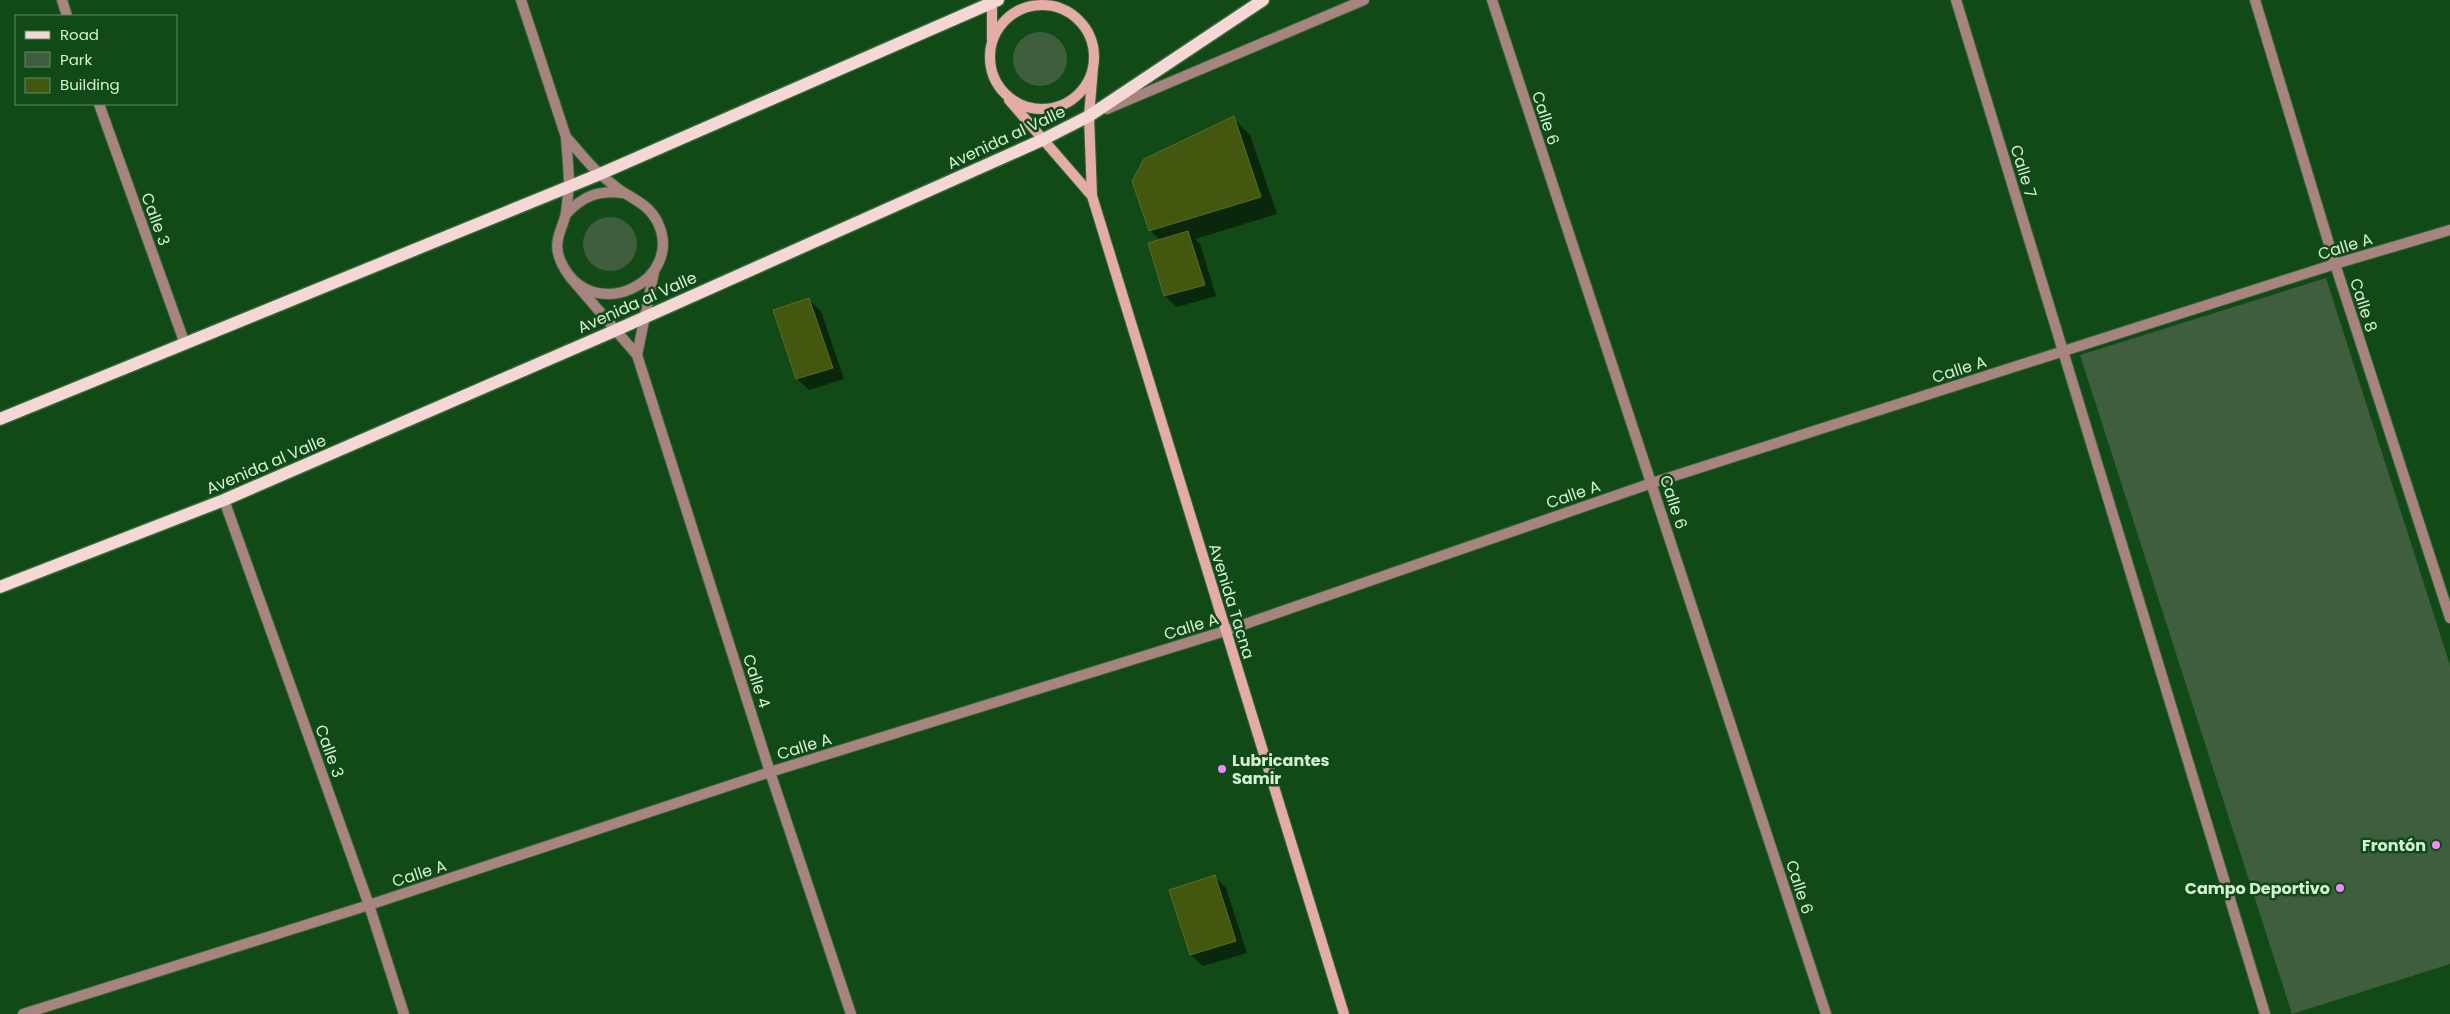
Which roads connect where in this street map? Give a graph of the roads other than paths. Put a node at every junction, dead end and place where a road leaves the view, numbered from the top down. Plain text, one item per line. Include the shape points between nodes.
1 (62, 0) edge
2 (521, 0) edge
3 (1263, 0) edge
4 (1364, 0) edge
5 (1492, 0) edge
6 (1956, 0) edge
7 (2255, 0) edge
8 (994, 1) edge
9 (1053, 4) edge
10 (67, 15) edge
11 (992, 44) junction
12 (1093, 68) junction
13 (1002, 91) junction
14 (99, 105) edge
15 (1090, 116) junction
16 (566, 137) junction
17 (1042, 140) junction
18 (600, 174) junction
19 (568, 186) junction
20 (624, 193) junction
21 (1092, 196) junction
22 (566, 214) junction
23 (2450, 230) edge
24 (2335, 264) junction
25 (655, 269) junction
26 (570, 277) junction
27 (645, 316) junction
28 (614, 331) junction
29 (185, 344) junction
30 (2063, 351) junction
31 (637, 355) junction
32 (0, 419) edge
33 (1652, 483) junction
34 (224, 500) junction
35 (0, 588) edge
36 (2450, 618) edge
37 (1225, 631) junction
38 (770, 772) junction
39 (369, 905) junction
40 (23, 1014) edge
41 (404, 1014) edge
42 (851, 1014) edge
43 (1344, 1014) edge
44 (1826, 1014) edge
45 (2265, 1014) edge

1 - 10 street
2 - 16 street
3 - 15 main road, Avenida al Valle
4 - 15 street
5 - 33 street, Calle 6
6 - 30 street, Calle 7
7 - 24 street, Calle 8
8 - 11 main road
8 - 18 main road
9 - 11 main road via 1024,8 1010,16 998,29
9 - 12 main road via 1082,24 1092,46
11 - 13 main road via 990,61
12 - 13 main road via 1077,96 1048,109 1031,108
12 - 15 main road, Avenida Tacna
13 - 17 main road, Avenida Tacna
14 - 29 street, Calle 3
15 - 17 main road, Avenida al Valle
15 - 21 main road, Avenida Tacna
16 - 18 street
16 - 19 street
17 - 21 main road, Avenida Tacna
17 - 27 main road, Avenida al Valle
18 - 19 main road
18 - 20 street
19 - 22 street
19 - 29 main road
20 - 22 street via 592,194 577,202
20 - 25 street via 650,210 658,223 662,238 661,254
21 - 37 main road, Avenida Tacna
22 - 26 street via 559,230 558,246 561,263
23 - 24 street, Calle A
24 - 30 street, Calle A
24 - 36 street, Calle 8
25 - 26 street via 632,290 615,294 599,294 583,288
25 - 27 street, Calle 4
26 - 28 street, Calle 4
27 - 28 main road, Avenida al Valle
27 - 31 street, Calle 4
28 - 31 street, Calle 4
28 - 34 main road, Avenida al Valle
29 - 32 main road
30 - 33 street, Calle A
30 - 45 street, Calle 7
31 - 38 street, Calle 4
33 - 37 street, Calle A
33 - 44 street, Calle 6
34 - 35 main road, Avenida al Valle
34 - 39 street, Calle 3
37 - 38 street, Calle A
37 - 43 main road, Avenida Tacna
38 - 39 street, Calle A
38 - 42 street, Calle 4
39 - 40 street, Calle A
39 - 41 street, Calle 3

